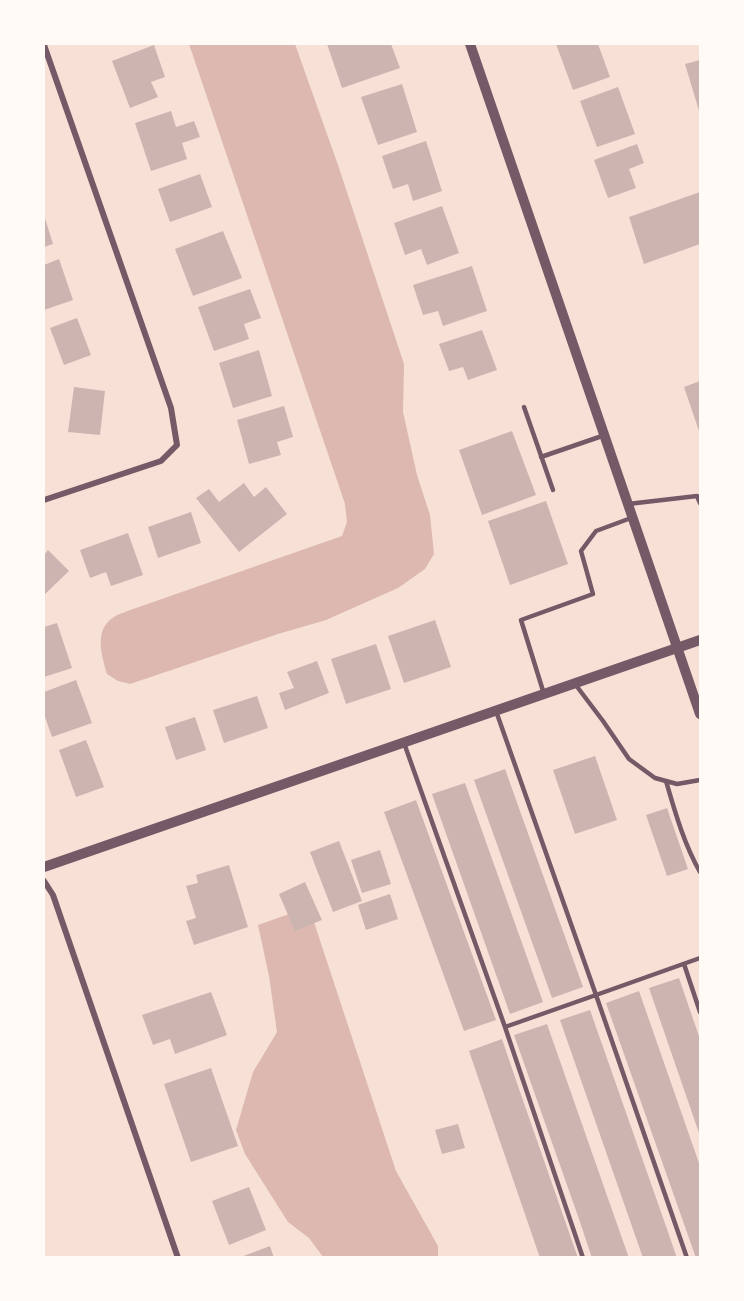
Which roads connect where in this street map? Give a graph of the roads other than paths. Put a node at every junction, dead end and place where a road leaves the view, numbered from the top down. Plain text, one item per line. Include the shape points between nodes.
1 (470, 44) edge
2 (44, 45) edge
3 (524, 406) dead end
4 (605, 435) junction
5 (542, 457) junction
6 (553, 490) dead end
7 (44, 500) edge
8 (700, 503) edge
9 (628, 504) junction
10 (633, 518) junction
11 (700, 640) edge
12 (678, 648) junction
13 (575, 684) junction
14 (544, 694) junction
15 (496, 711) junction
16 (700, 714) edge
17 (404, 742) junction
18 (700, 780) edge
19 (666, 781) junction
20 (44, 867) edge
21 (700, 872) edge
22 (44, 881) edge
23 (700, 958) edge
24 (684, 964) junction
25 (596, 995) junction
26 (700, 1012) edge
27 (505, 1027) junction
28 (178, 1257) edge
29 (583, 1257) edge
30 (687, 1257) edge

1 - 4 street
2 - 7 street via 171,408 177,445 161,461
3 - 5 lane
4 - 5 lane
4 - 9 street
5 - 6 lane
8 - 9 lane via 697,496
9 - 10 street
10 - 12 street
10 - 14 lane via 596,531 581,551 593,594 521,620
11 - 12 street
12 - 13 street
12 - 16 street
13 - 14 street
13 - 19 lane via 629,759 655,778
14 - 15 street
15 - 17 street
15 - 25 lane
17 - 20 street
17 - 27 lane
18 - 19 lane via 678,784
19 - 21 lane via 687,846
22 - 28 street via 53,895
23 - 24 lane
24 - 25 lane
24 - 26 lane
25 - 27 lane
25 - 30 lane
27 - 29 lane

